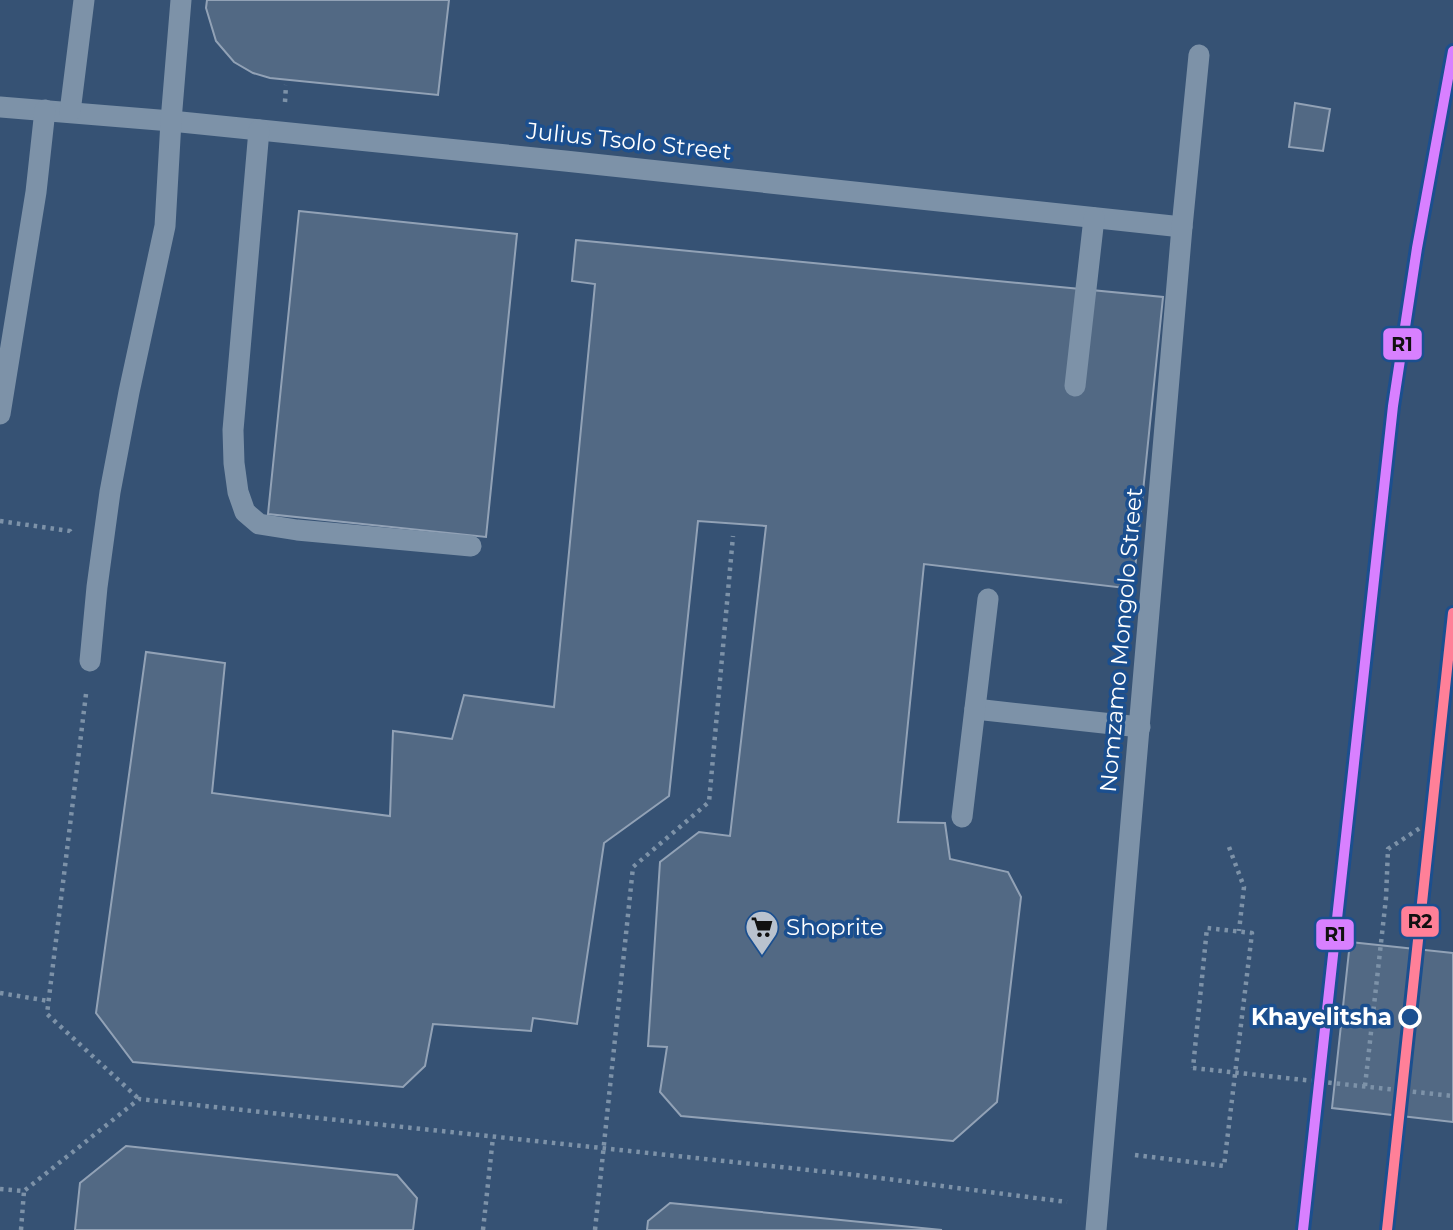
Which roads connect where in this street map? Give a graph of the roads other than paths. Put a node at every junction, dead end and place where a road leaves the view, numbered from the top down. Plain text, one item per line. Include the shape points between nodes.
1 (83, 0) edge
2 (181, 0) edge
3 (1199, 55) dead end
4 (0, 107) edge
5 (45, 110) junction
6 (70, 112) junction
7 (171, 121) junction
8 (259, 130) junction
9 (1094, 218) junction
10 (1182, 228) junction
11 (1075, 386) dead end
12 (0, 414) edge
13 (471, 546) dead end
14 (988, 599) dead end
15 (90, 661) road end
16 (975, 709) junction
17 (1140, 727) junction
18 (962, 817) dead end
19 (1096, 1230) edge

1 - 6 lane
2 - 7 lane
3 - 10 lane, Nomzamo Mongolo Street
4 - 5 lane, Julius Tsolo Street
5 - 6 lane, Julius Tsolo Street
5 - 12 lane
6 - 7 lane, Julius Tsolo Street
7 - 8 lane, Julius Tsolo Street
7 - 15 lane via 165,226 115,467
8 - 9 lane, Julius Tsolo Street
8 - 13 lane via 233,430 238,492 245,512 258,524 297,530
9 - 10 lane, Julius Tsolo Street
9 - 11 lane
10 - 17 lane, Nomzamo Mongolo Street
14 - 16 lane
16 - 17 lane
16 - 18 lane
17 - 19 lane, Nomzamo Mongolo Street

